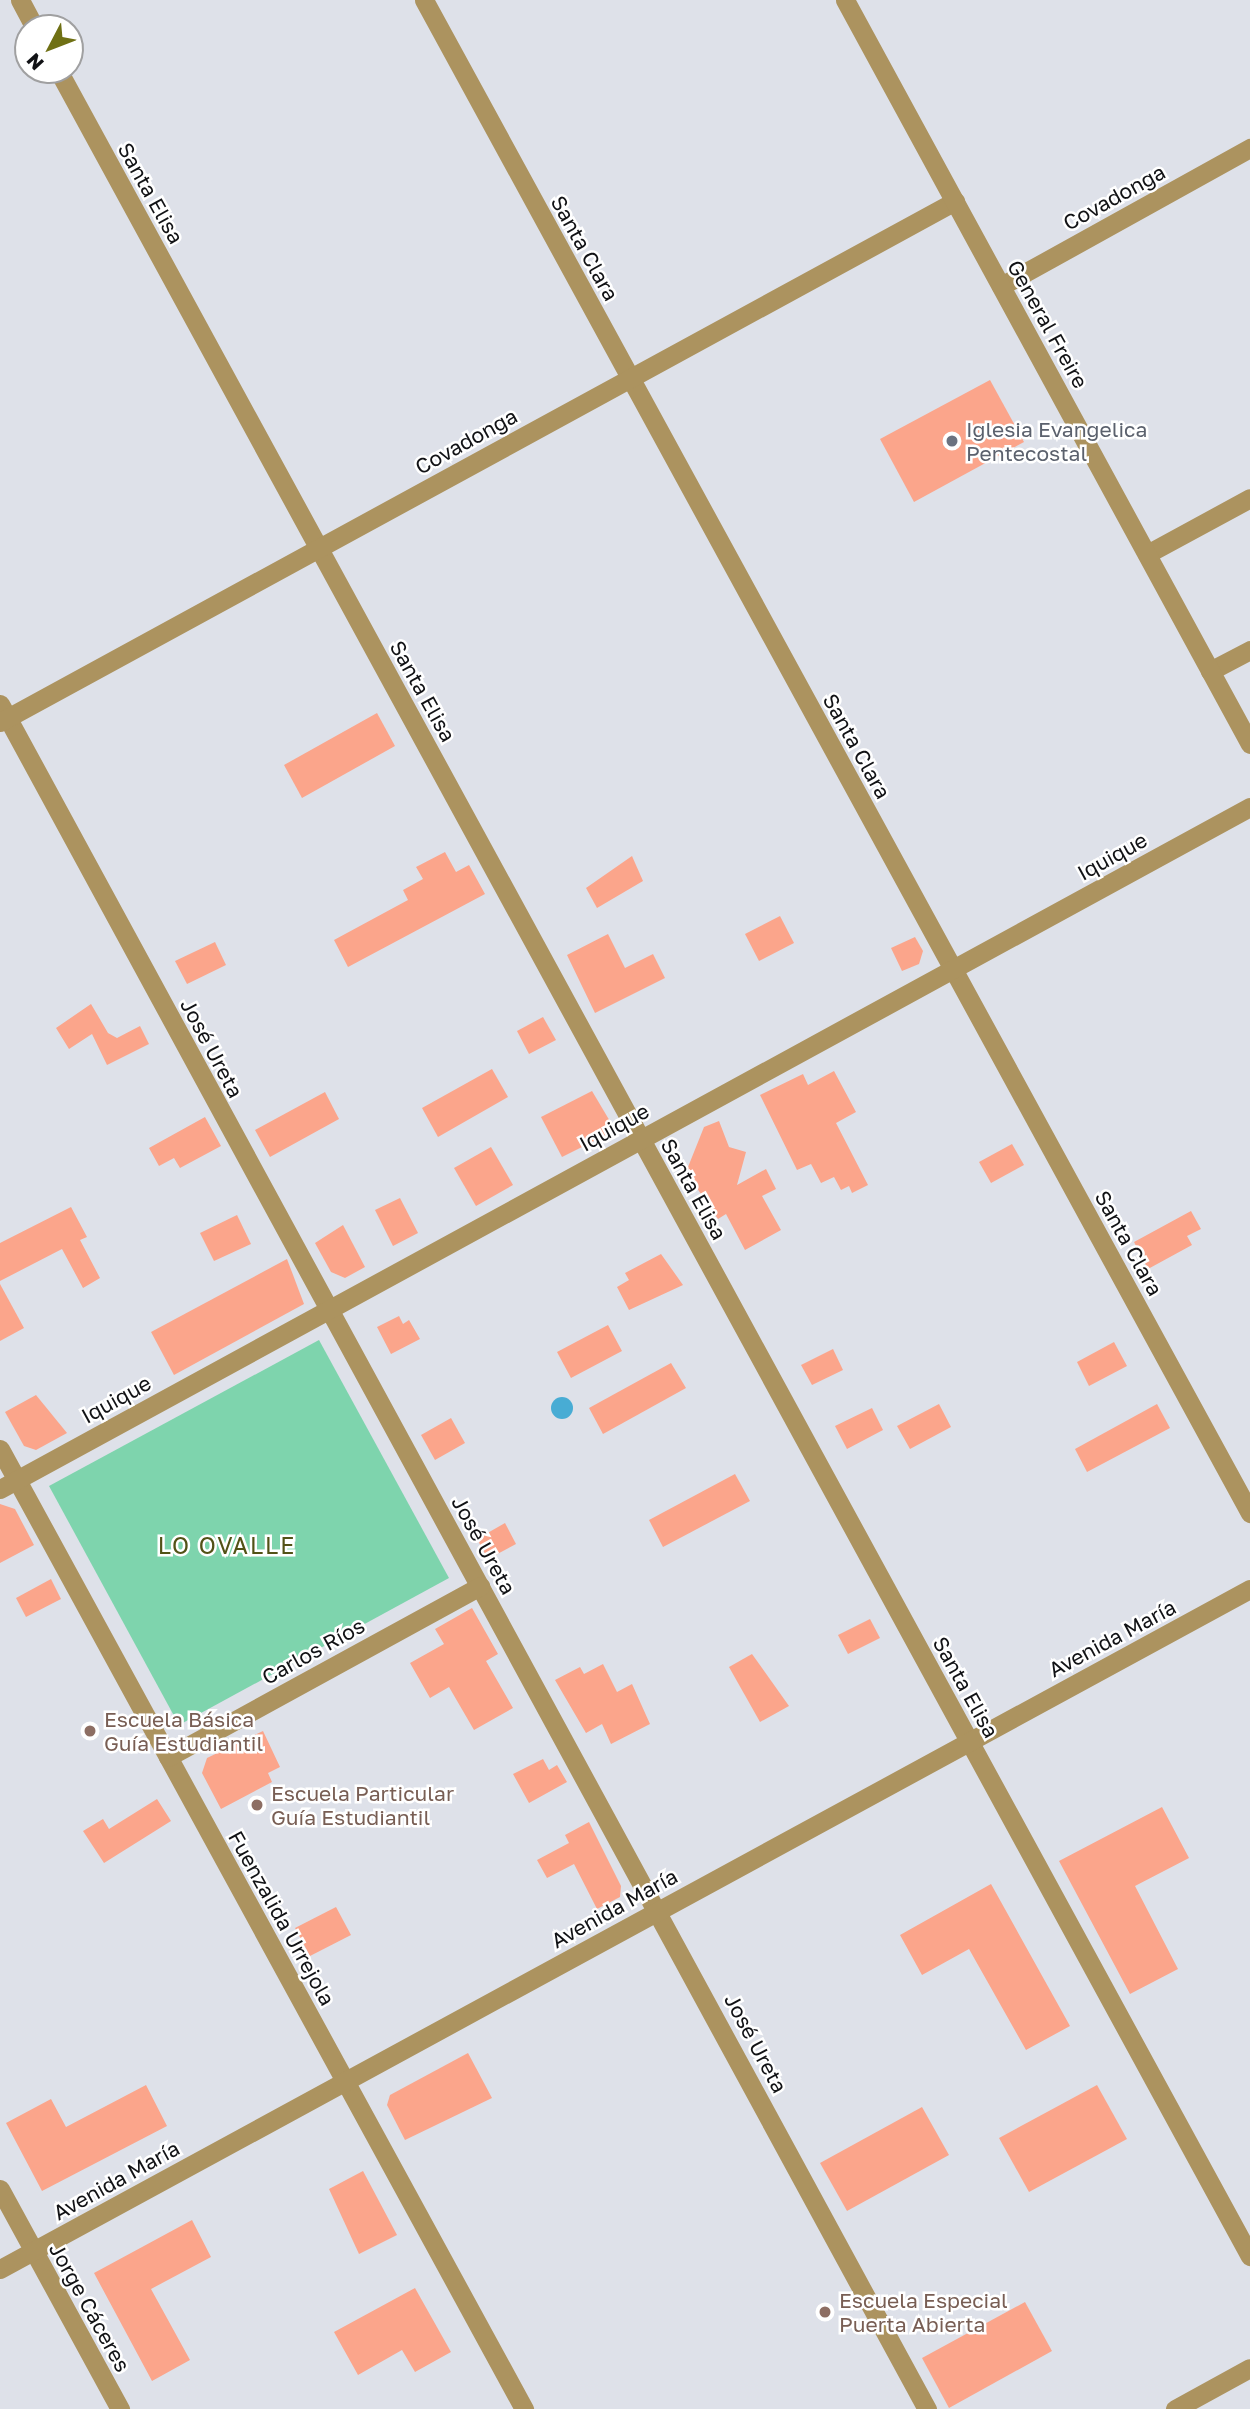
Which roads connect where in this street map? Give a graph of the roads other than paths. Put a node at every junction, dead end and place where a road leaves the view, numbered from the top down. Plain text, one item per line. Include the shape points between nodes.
1 (424, 0) edge
2 (845, 0) edge
3 (66, 84) edge
4 (1250, 148) edge
5 (955, 201) junction
6 (1001, 286) junction
7 (630, 378) junction
8 (1250, 498) edge
9 (319, 548) junction
10 (1147, 554) junction
11 (1250, 650) edge
12 (1210, 671) junction
13 (3, 715) edge
14 (1250, 744) edge
15 (1250, 807) edge
16 (953, 969) junction
17 (641, 1138) junction
18 (328, 1309) junction
19 (0, 1449) edge
20 (8, 1484) edge
21 (1250, 1513) edge
22 (480, 1586) junction
23 (1250, 1589) edge
24 (969, 1741) junction
25 (168, 1757) junction
26 (659, 1909) junction
27 (345, 2081) junction
28 (0, 2189) edge
29 (34, 2251) junction
30 (1250, 2256) edge
31 (0, 2269) edge
32 (1250, 2368) edge
33 (120, 2409) edge
34 (524, 2409) edge
35 (927, 2409) edge
36 (1175, 2409) edge

1 - 7 street, Santa Clara
2 - 5 street, General Freire
3 - 9 street, Santa Elisa
4 - 6 street, Covadonga
5 - 6 street, General Freire
5 - 7 street, Covadonga
6 - 10 street, General Freire
7 - 9 street, Covadonga
7 - 16 street, Santa Clara
8 - 10 street
9 - 13 street, Covadonga
9 - 17 street, Santa Elisa
10 - 12 street, General Freire
11 - 12 street
12 - 14 street, General Freire
13 - 18 street, José Ureta
15 - 16 street, Iquique
16 - 17 street, Iquique
16 - 21 street, Santa Clara
17 - 18 street, Iquique
17 - 24 street, Santa Elisa
18 - 20 street, Iquique
18 - 22 street, José Ureta
19 - 20 street, Fuenzalida Urrejola
20 - 25 street, Fuenzalida Urrejola
22 - 25 street, Carlos Ríos
22 - 26 street, José Ureta
23 - 24 street, Avenida María
24 - 26 street, Avenida María
24 - 30 street, Santa Elisa
25 - 27 street, Fuenzalida Urrejola
26 - 27 street, Avenida María
26 - 35 street, José Ureta
27 - 29 street, Avenida María
27 - 34 street, Fuenzalida Urrejola
28 - 29 street, Jorge Cáceres
29 - 31 street, Avenida María
29 - 33 street, Jorge Cáceres
32 - 36 street

